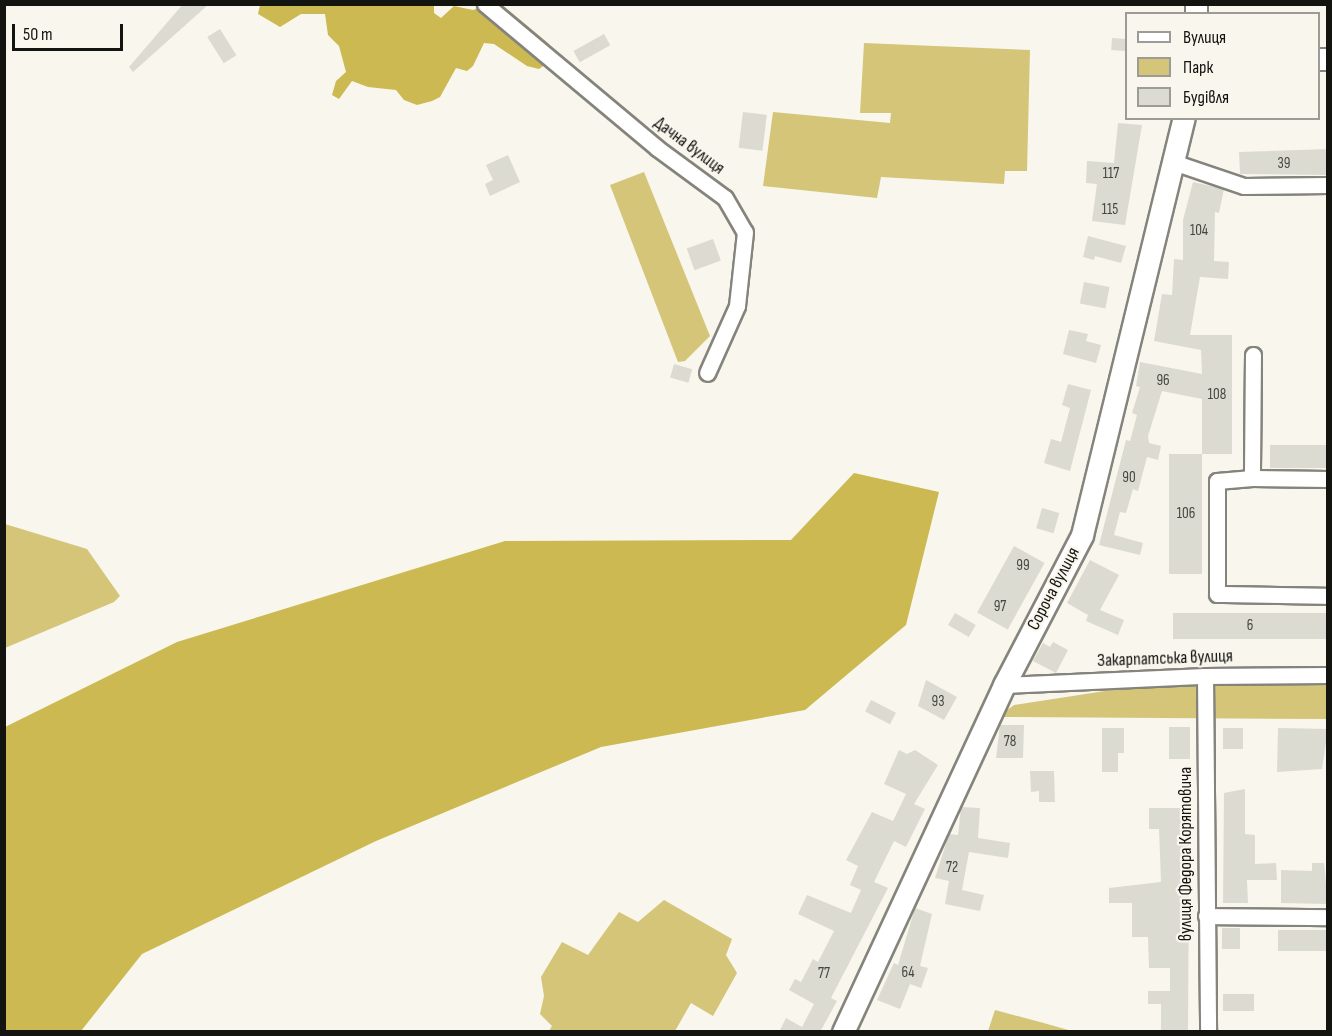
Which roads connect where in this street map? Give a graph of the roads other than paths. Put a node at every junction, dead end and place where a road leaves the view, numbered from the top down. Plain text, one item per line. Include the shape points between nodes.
1 (485, 4) edge
2 (1184, 120) edge
3 (1173, 162) junction
4 (1328, 185) edge
5 (1253, 355) dead end
6 (707, 373) dead end
7 (1252, 478) junction
8 (1328, 479) edge
9 (1328, 596) edge
10 (1328, 675) edge
11 (1205, 676) junction
12 (1004, 685) junction
13 (1206, 916) junction
14 (1328, 917) edge
15 (843, 1032) edge
16 (1208, 1032) edge

1 - 6 street, Дачна вулиця via 657,148 725,198 745,232 737,306
2 - 3 main road, Сороча вулиця
3 - 4 street via 1244,186
3 - 12 main road, Сороча вулиця via 1082,535
5 - 7 street
7 - 8 street
7 - 9 street via 1217,481 1217,594
10 - 11 street, Закарпатська вулиця
11 - 12 street, Закарпатська вулиця
11 - 13 street, вулиця Федора Корятовича
12 - 15 main road, Сороча вулиця
13 - 14 street
13 - 16 street, вулиця Федора Корятовича

